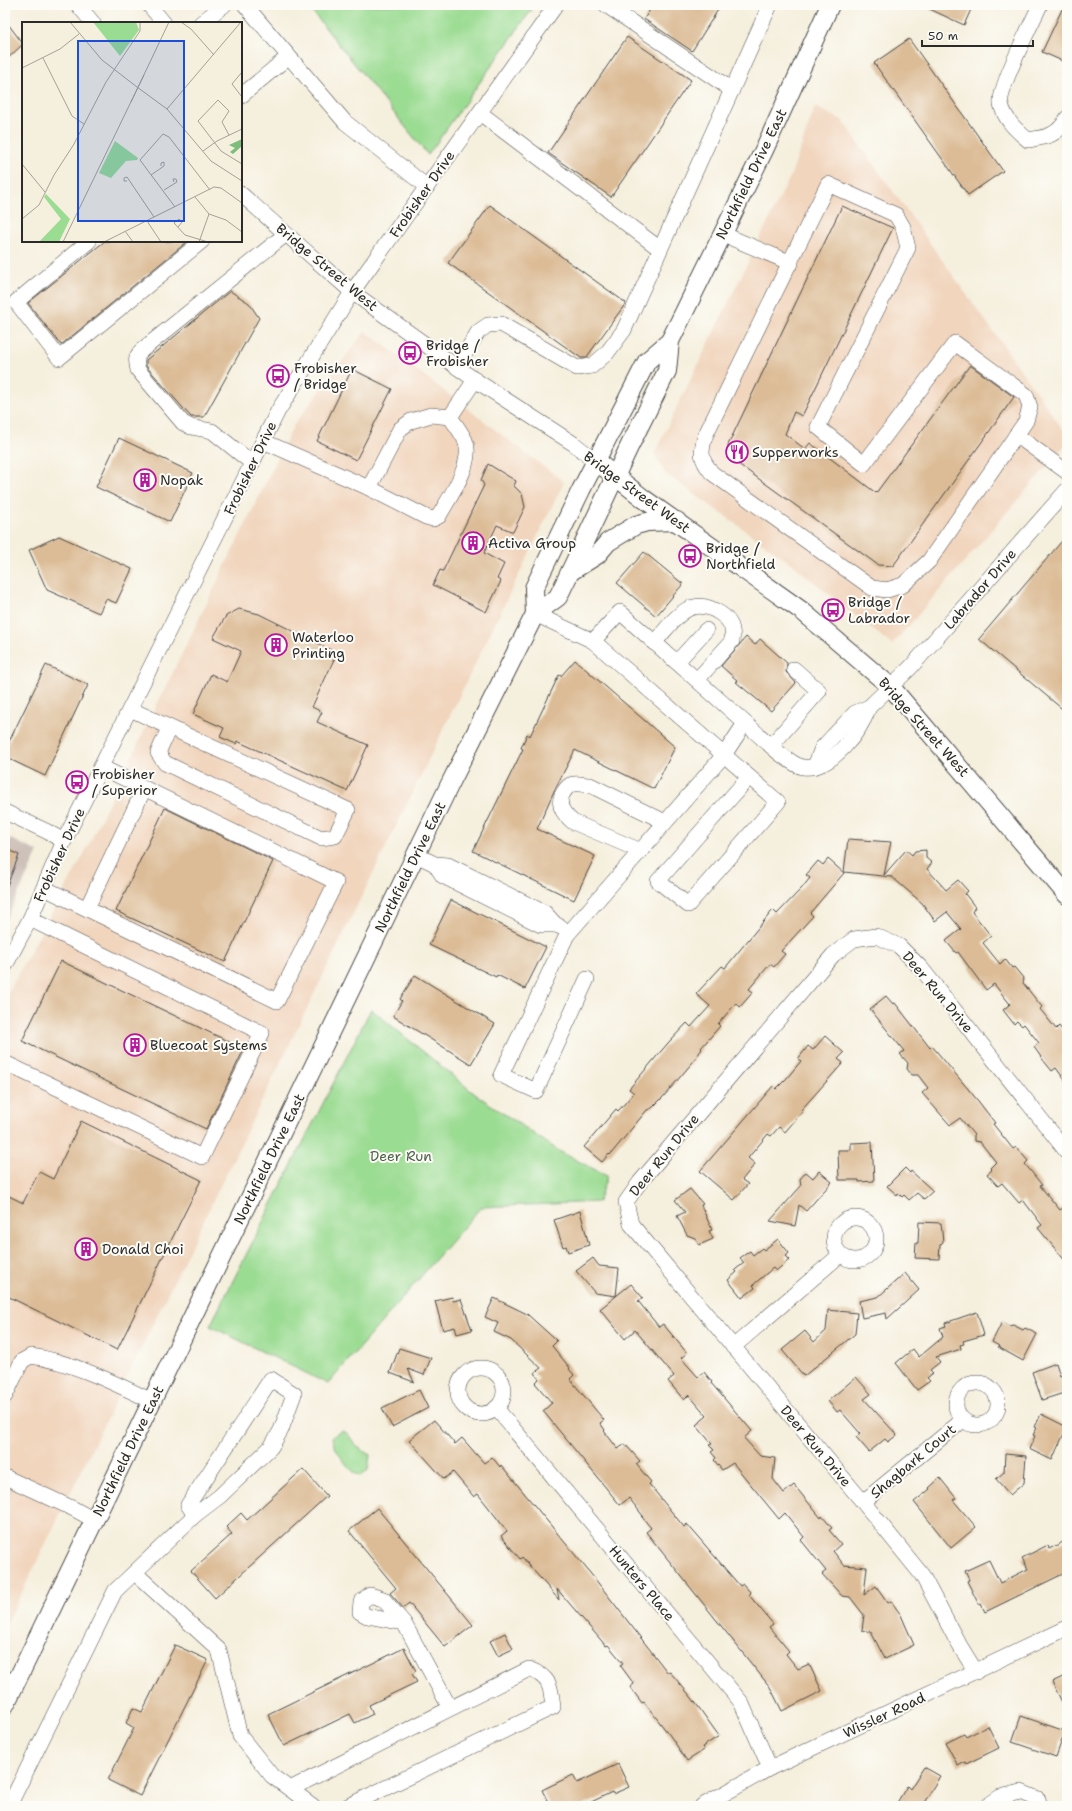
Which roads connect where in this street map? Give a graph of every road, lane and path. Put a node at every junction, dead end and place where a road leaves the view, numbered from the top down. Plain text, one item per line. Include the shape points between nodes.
1 (78, 5) edge
2 (149, 5) edge
3 (224, 5) edge
4 (245, 5) edge
5 (556, 5) edge
6 (606, 5) edge
7 (770, 5) edge
8 (830, 5) edge
9 (1040, 5) edge
10 (92, 22) edge
11 (163, 22) edge
12 (202, 22) edge
13 (288, 58) junction
14 (732, 90) junction
15 (242, 95) edge
16 (480, 112) junction
17 (1067, 118) edge
18 (427, 187) junction
19 (244, 201) edge
20 (286, 234) junction
21 (722, 234) junction
22 (88, 242) edge
23 (201, 242) edge
24 (660, 249) junction
25 (790, 263) junction
26 (352, 292) junction
27 (670, 341) junction
28 (457, 368) junction
29 (475, 380) junction
30 (450, 417) junction
31 (1016, 435) junction
32 (263, 440) junction
33 (596, 461) junction
34 (252, 463) junction
35 (1067, 472) edge
36 (615, 476) junction
37 (369, 488) junction
38 (1067, 490) edge
39 (677, 521) junction
40 (570, 572) junction
41 (535, 614) junction
42 (706, 630) dead end
43 (593, 641) junction
44 (654, 643) junction
45 (677, 662) junction
46 (794, 669) dead end
47 (697, 680) junction
48 (892, 687) junction
49 (130, 709) junction
50 (745, 723) junction
51 (169, 728) junction
52 (771, 746) junction
53 (724, 755) junction
54 (101, 767) junction
55 (749, 777) junction
56 (144, 789) junction
57 (5, 812) edge
58 (666, 822) junction
59 (64, 842) junction
60 (641, 851) junction
61 (416, 854) junction
62 (44, 888) junction
63 (1067, 895) edge
64 (87, 908) junction
65 (30, 919) junction
66 (571, 931) junction
67 (5, 966) edge
68 (587, 979) dead end
69 (5, 1063) edge
70 (1067, 1152) edge
71 (840, 1255) dead end
72 (734, 1347) junction
73 (5, 1396) edge
74 (152, 1401) junction
75 (496, 1408) dead end
76 (963, 1420) dead end
77 (5, 1477) edge
78 (863, 1502) junction
79 (195, 1515) junction
80 (94, 1520) junction
81 (135, 1573) junction
82 (404, 1623) dead end
83 (1067, 1628) edge
84 (976, 1672) junction
85 (10, 1682) edge
86 (5, 1705) edge
87 (450, 1708) junction
88 (770, 1768) junction
89 (290, 1789) junction
90 (9, 1806) edge
91 (313, 1806) edge
92 (348, 1806) edge
93 (702, 1806) edge
94 (987, 1806) edge
95 (1040, 1806) edge

1 - 10 street
2 - 11 street
3 - 12 street
4 - 13 street
5 - 16 street, Frobisher Drive
6 - 14 street
7 - 14 street
8 - 21 main road, Northfield Drive East via 767,144
9 - 17 street via 1007,76 1001,103 1010,124 1028,140 1047,137 1062,128
13 - 15 street
13 - 18 street via 345,122
14 - 24 street
16 - 18 street, Frobisher Drive
16 - 24 street
18 - 26 street, Frobisher Drive
19 - 20 street, Bridge Street West
20 - 26 street, Bridge Street West
20 - 34 street via 137,354 138,370 183,423 212,431
21 - 25 street
21 - 27 main road, Northfield Drive East
22 - 23 street via 16,302 59,358
24 - 28 street via 624,330 607,353 592,366 577,368 501,324 488,325 478,332
25 - 31 street via 706,434 701,448 703,462 712,473 872,588 887,590 904,585 929,561
25 - 31 street via 828,184 896,215 903,227 908,248 818,427 864,464 955,343 1026,395 1030,407 1026,421
26 - 28 street, Bridge Street West
26 - 32 street, Frobisher Drive
27 - 33 main road, Northfield Drive East via 647,361
27 - 36 main road, Northfield Drive East via 667,371
28 - 29 street, Bridge Street West
29 - 30 street
29 - 33 street, Bridge Street West
30 - 37 street via 431,415 411,421 400,429
30 - 37 street via 465,441 468,456 459,482 439,516 433,519 426,518
31 - 35 street
32 - 34 street, Frobisher Drive
32 - 37 street
33 - 36 main road, Bridge Street West
33 - 41 main road, Northfield Drive East via 534,588
34 - 49 street, Frobisher Drive
36 - 39 main road, Bridge Street West
36 - 40 main road, Northfield Drive East
38 - 48 street, Labrador Drive
39 - 40 main road via 636,525 608,542 597,555
39 - 48 main road, Bridge Street West via 802,611
40 - 41 main road, Northfield Drive East via 558,597
41 - 43 street
41 - 61 main road, Northfield Drive East
42 - 45 street
43 - 44 street via 620,612
43 - 53 street
44 - 45 street
44 - 47 street via 686,609 693,606 705,606 725,617 732,625 732,641
45 - 47 street
46 - 52 street via 819,691
47 - 50 street
48 - 52 street, Labrador Drive via 870,707 864,722 834,758 815,766 802,767
48 - 63 main road, Bridge Street West
49 - 51 street
49 - 54 street, Frobisher Drive
50 - 52 street
50 - 53 street
51 - 51 street via 348,810 335,836 321,838 165,763 158,753
53 - 55 street
53 - 58 street
54 - 56 street
54 - 59 street, Frobisher Drive
55 - 55 street via 778,802 688,905 658,881
56 - 64 street
56 - 64 street via 336,882 277,1001
57 - 59 street
58 - 60 street
58 - 60 street via 590,785 569,785 560,799 565,815 573,822
59 - 62 street, Frobisher Drive
60 - 66 street
61 - 66 street via 435,864 448,865 545,913 556,925
61 - 74 main road, Northfield Drive East
62 - 64 street
62 - 65 street, Frobisher Drive
65 - 67 street, Frobisher Drive
65 - 69 street via 262,1033 202,1157
66 - 68 street via 501,1075 536,1090
70 - 72 street, Deer Run Drive via 921,968 899,946 876,936 854,939 833,955 640,1182 626,1202 631,1224
71 - 72 street
72 - 78 street, Deer Run Drive
73 - 74 street via 22,1361 31,1356 48,1358 77,1368
74 - 80 main road, Northfield Drive East
75 - 88 street, Hunters Place via 741,1702
76 - 78 street, Shagbark Court
77 - 80 street
78 - 84 street, Deer Run Drive via 922,1575
79 - 79 street via 220,1496 270,1447 281,1430 294,1394 271,1379 188,1505
79 - 81 street
80 - 85 main road, Northfield Drive East
81 - 89 street via 219,1650 240,1736 272,1776
81 - 90 street via 115,1591
82 - 87 street
83 - 84 street, Wissler Road
84 - 88 street, Wissler Road
85 - 86 main road, Northfield Drive East
87 - 89 street
87 - 92 street via 529,1669 542,1674 551,1689 553,1707
88 - 93 street, Wissler Road
89 - 91 street
94 - 95 street via 1000,1797 1021,1792 1038,1799

